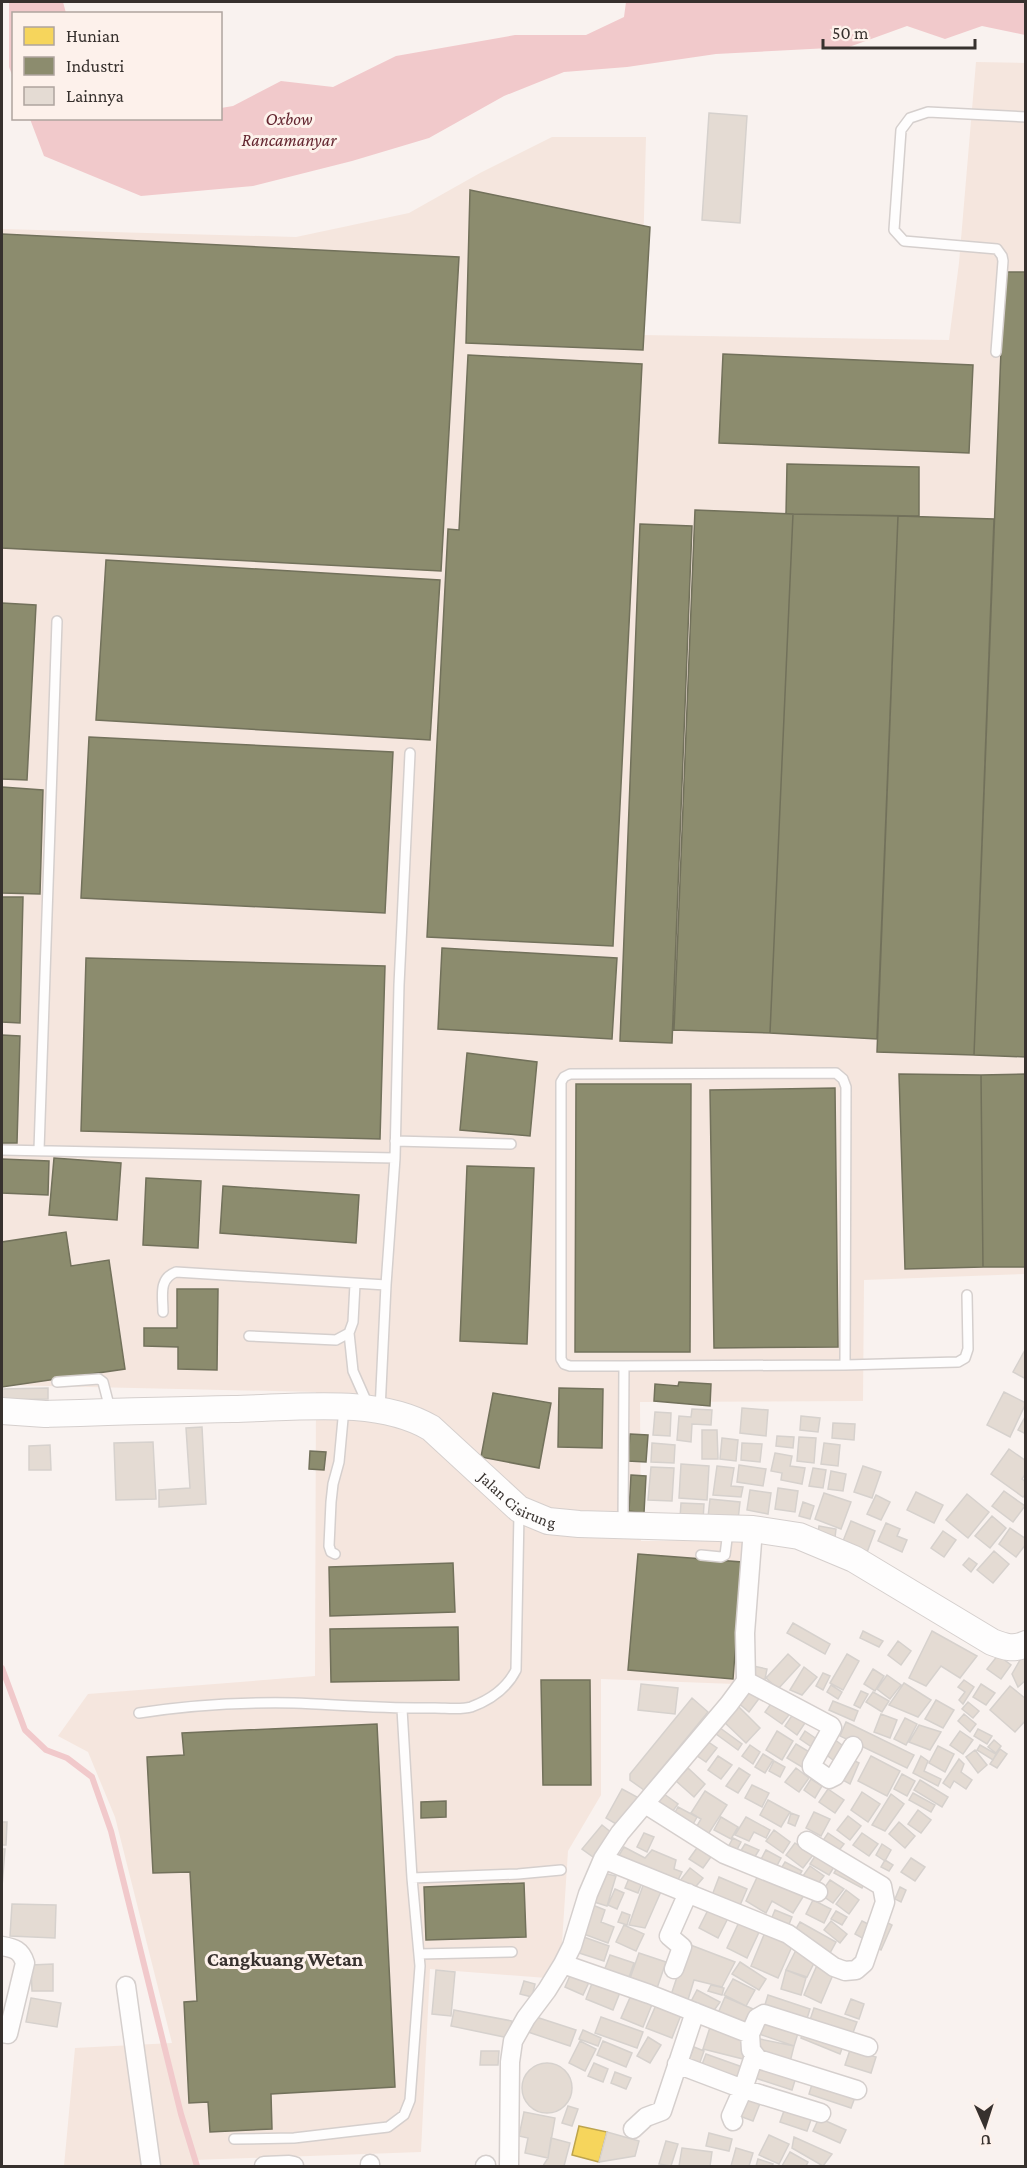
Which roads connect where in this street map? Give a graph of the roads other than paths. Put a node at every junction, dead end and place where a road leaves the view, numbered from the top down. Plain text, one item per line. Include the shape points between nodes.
1 (1026, 117) edge
2 (996, 352) dead end
3 (57, 621) dead end
4 (410, 753) dead end
5 (395, 1141) junction
6 (511, 1144) dead end
7 (2, 1150) edge
8 (39, 1150) junction
9 (395, 1158) junction
10 (355, 1284) junction
11 (386, 1285) junction
12 (967, 1295) dead end
13 (163, 1312) dead end
14 (349, 1334) junction
15 (249, 1336) dead end
16 (845, 1365) junction
17 (624, 1366) junction
18 (57, 1382) dead end
19 (344, 1407) junction
20 (375, 1410) junction
21 (2, 1412) edge
22 (111, 1412) junction
23 (519, 1509) junction
24 (623, 1524) junction
25 (741, 1529) junction
26 (335, 1554) dead end
27 (701, 1555) dead end
28 (1026, 1644) edge
29 (746, 1681) junction
30 (402, 1709) junction
31 (139, 1713) dead end
32 (853, 1746) dead end
33 (645, 1804) junction
34 (807, 1841) dead end
35 (603, 1859) junction
36 (561, 1870) dead end
37 (412, 1878) junction
38 (818, 1892) dead end
39 (687, 1893) junction
40 (2, 1946) edge
41 (512, 1952) dead end
42 (419, 1954) junction
43 (563, 1964) junction
44 (674, 1969) dead end
45 (126, 1986) dead end
46 (695, 2013) junction
47 (2, 2033) edge
48 (750, 2034) junction
49 (868, 2047) dead end
50 (754, 2056) junction
51 (677, 2064) junction
52 (743, 2089) junction
53 (857, 2090) dead end
54 (821, 2113) dead end
55 (733, 2121) dead end
56 (633, 2129) dead end
57 (234, 2139) dead end
58 (151, 2166) edge
59 (264, 2166) edge
60 (294, 2166) edge
61 (509, 2166) edge

1 - 2 lane via 928,112 910,118 901,130 894,230 904,241 997,249 1003,261
3 - 8 lane
4 - 5 lane
5 - 6 lane
5 - 9 lane
7 - 8 lane
8 - 9 lane
9 - 11 lane
10 - 11 lane
10 - 13 lane via 176,1272 162,1282
10 - 14 lane
11 - 20 lane
12 - 16 lane via 965,1358 958,1362
14 - 15 lane via 336,1340
14 - 20 lane via 353,1371
16 - 17 lane
16 - 17 lane via 843,1079 836,1073 570,1074 561,1083 561,1359 570,1366
17 - 24 lane
18 - 22 lane via 99,1379
19 - 20 main road, Jalan Cisirung
19 - 22 main road, Jalan Cisirung
19 - 26 lane via 331,1502 329,1546
20 - 23 main road, Jalan Cisirung via 417,1419 432,1428
21 - 22 main road, Jalan Cisirung
23 - 24 main road, Jalan Cisirung via 548,1521
23 - 30 lane via 516,1670 510,1681 499,1692 470,1707
24 - 25 main road, Jalan Cisirung
25 - 27 lane via 725,1555
25 - 28 main road, Jalan Cisirung via 799,1536 826,1546 992,1642 1007,1648
25 - 29 street
29 - 32 street via 831,1726 812,1764 830,1779
29 - 33 street
30 - 31 lane via 229,1703
30 - 37 lane
33 - 35 street
33 - 38 street via 724,1854
34 - 39 street via 882,1886 885,1892 864,1963 856,1970 834,1967 788,1934
35 - 39 street
35 - 43 street
36 - 37 lane
37 - 42 lane
39 - 44 street via 669,1936 682,1947
40 - 47 street via 17,1950 25,1963 8,2034
41 - 42 lane
42 - 57 lane via 410,2100 397,2122 388,2127 305,2136
43 - 46 street
43 - 61 street via 513,2041
45 - 58 street
46 - 48 street
46 - 51 street
48 - 49 street via 757,2018 764,2014
48 - 50 street
50 - 52 street
50 - 53 street
51 - 52 street
51 - 56 street via 662,2111 646,2117
52 - 54 street
52 - 55 street via 731,2116
59 - 60 street

